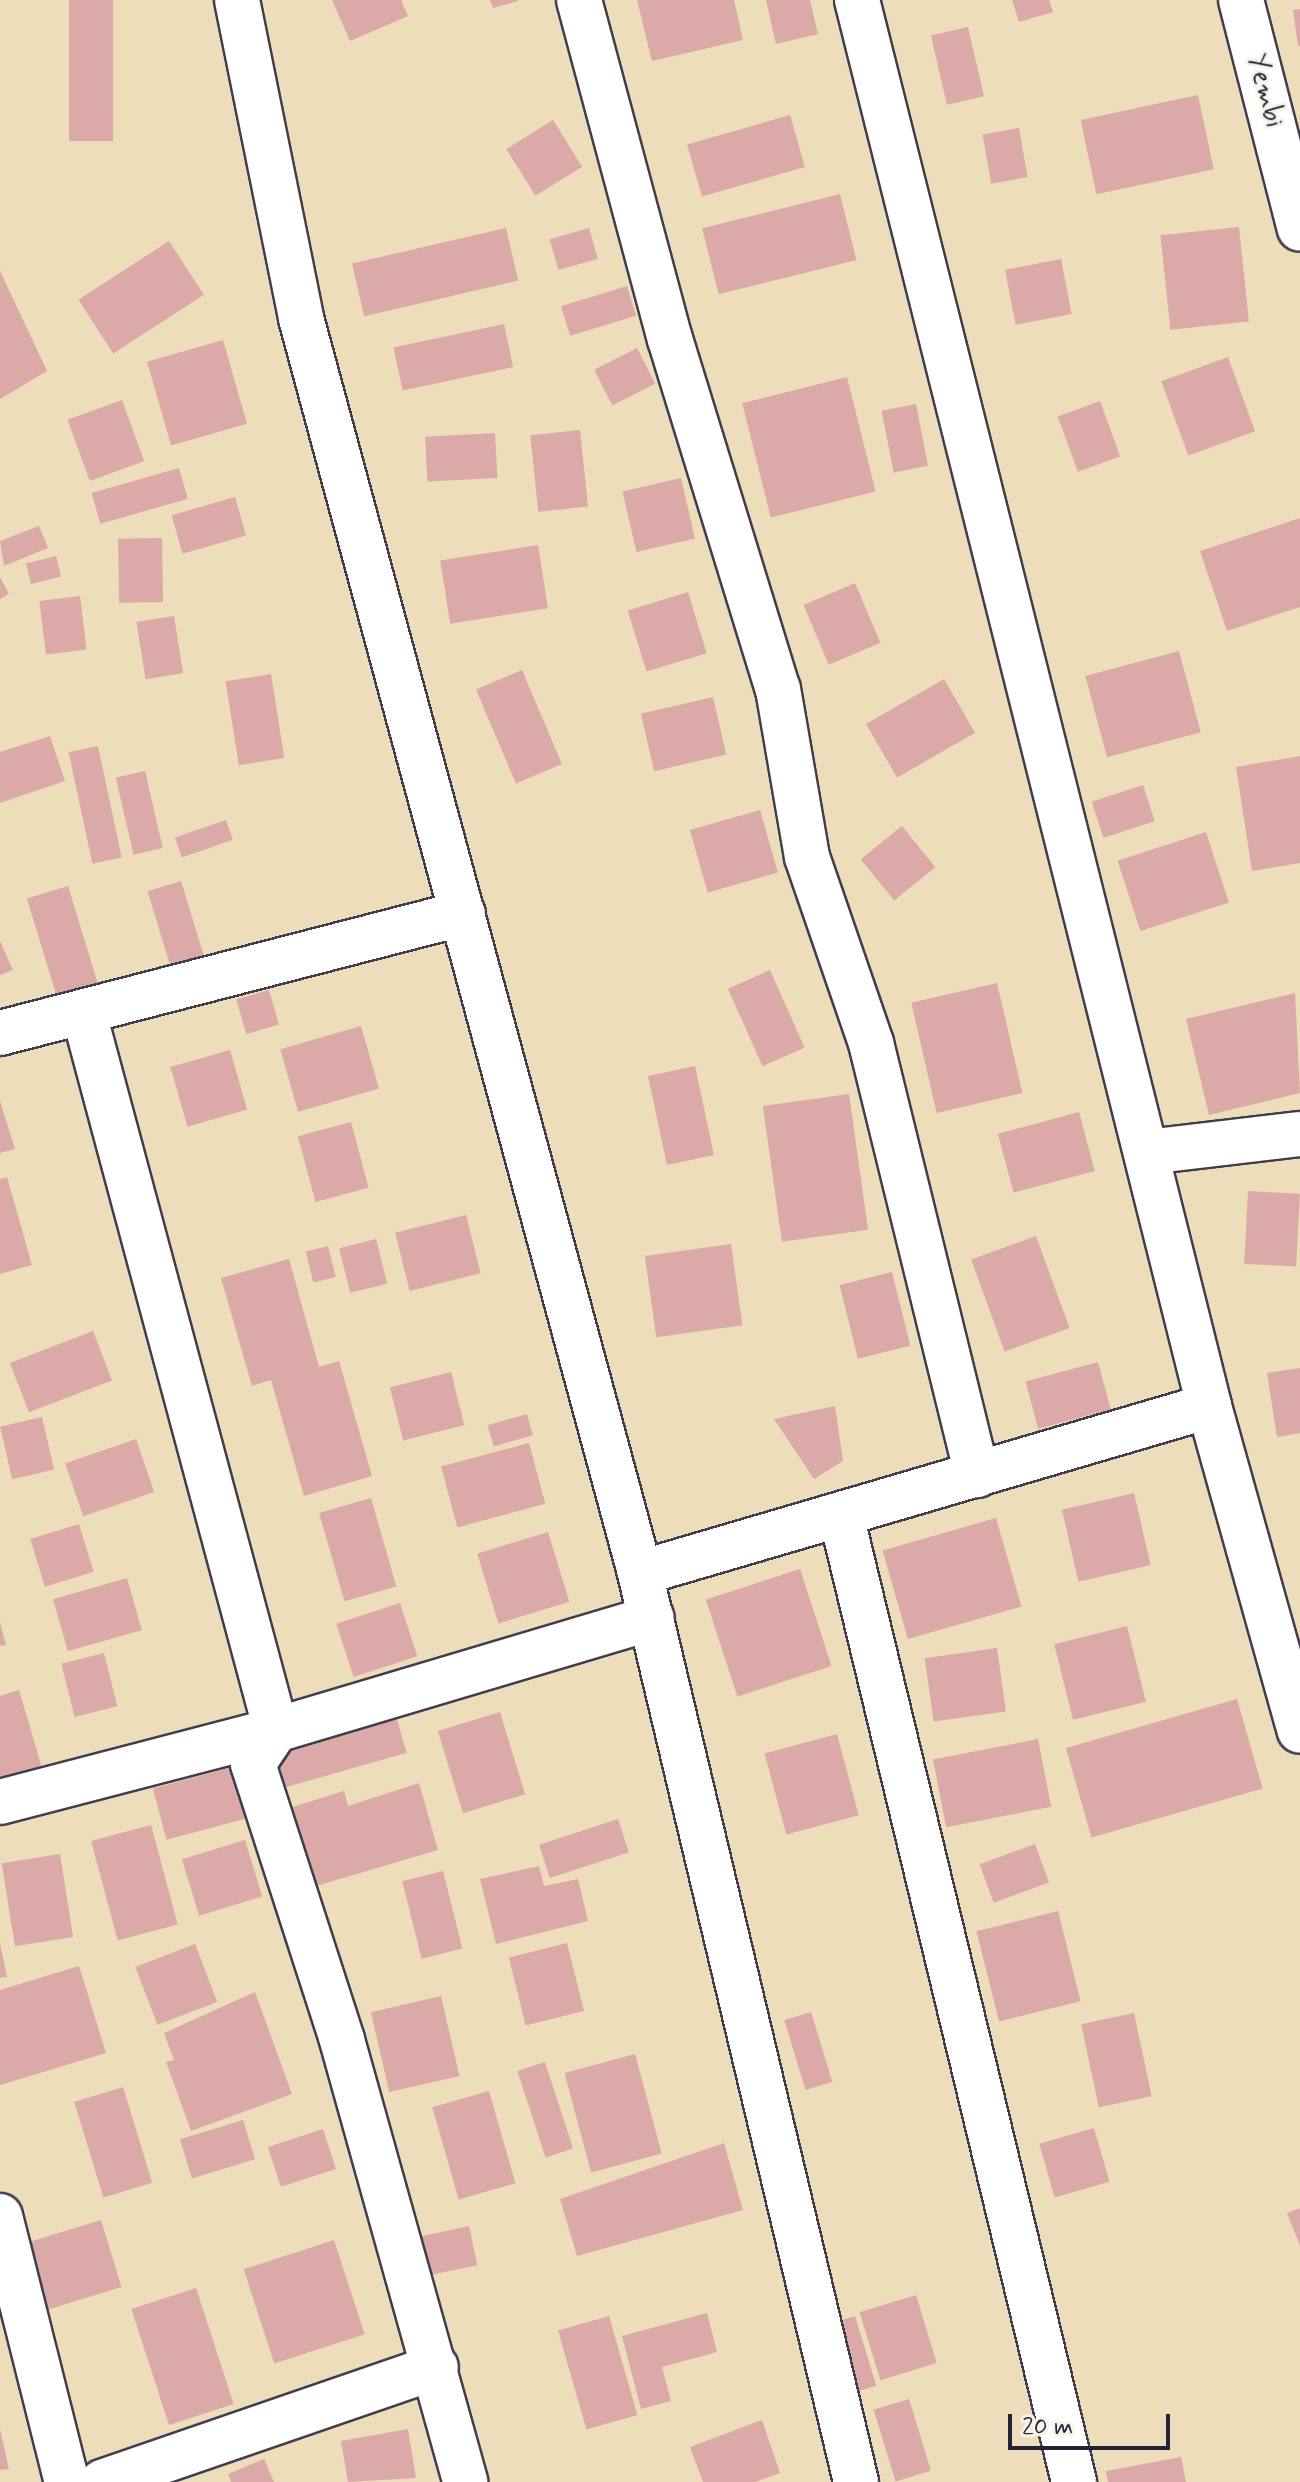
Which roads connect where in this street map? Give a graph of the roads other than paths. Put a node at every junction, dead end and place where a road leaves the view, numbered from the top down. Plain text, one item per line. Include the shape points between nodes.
1 (237, 0) edge
2 (579, 0) edge
3 (857, 0) edge
4 (1241, 0) edge
5 (1300, 229) edge
6 (463, 913) junction
7 (84, 1014) junction
8 (0, 1033) edge
9 (1300, 1134) edge
10 (1147, 1152) junction
11 (1209, 1406) junction
12 (977, 1475) junction
13 (841, 1515) junction
14 (640, 1573) junction
15 (652, 1618) junction
16 (276, 1730) junction
17 (1300, 1731) edge
18 (0, 1802) edge
19 (0, 2216) edge
20 (436, 2367) junction
21 (67, 2482) edge
22 (102, 2482) edge
23 (465, 2482) edge
24 (856, 2482) edge
25 (1074, 2482) edge

1 - 6 street via 301,318
2 - 12 street via 670,339 778,689 807,857 871,1043
3 - 10 street
4 - 5 street, Yembi
6 - 7 street
6 - 14 street
7 - 8 street
7 - 16 street
9 - 10 street
10 - 11 street
11 - 12 street
11 - 17 street
12 - 13 street
13 - 14 street
13 - 25 street
14 - 15 street
15 - 16 street
15 - 24 street
16 - 18 street
16 - 20 street via 253,1764
19 - 21 street
20 - 22 street
20 - 23 street

